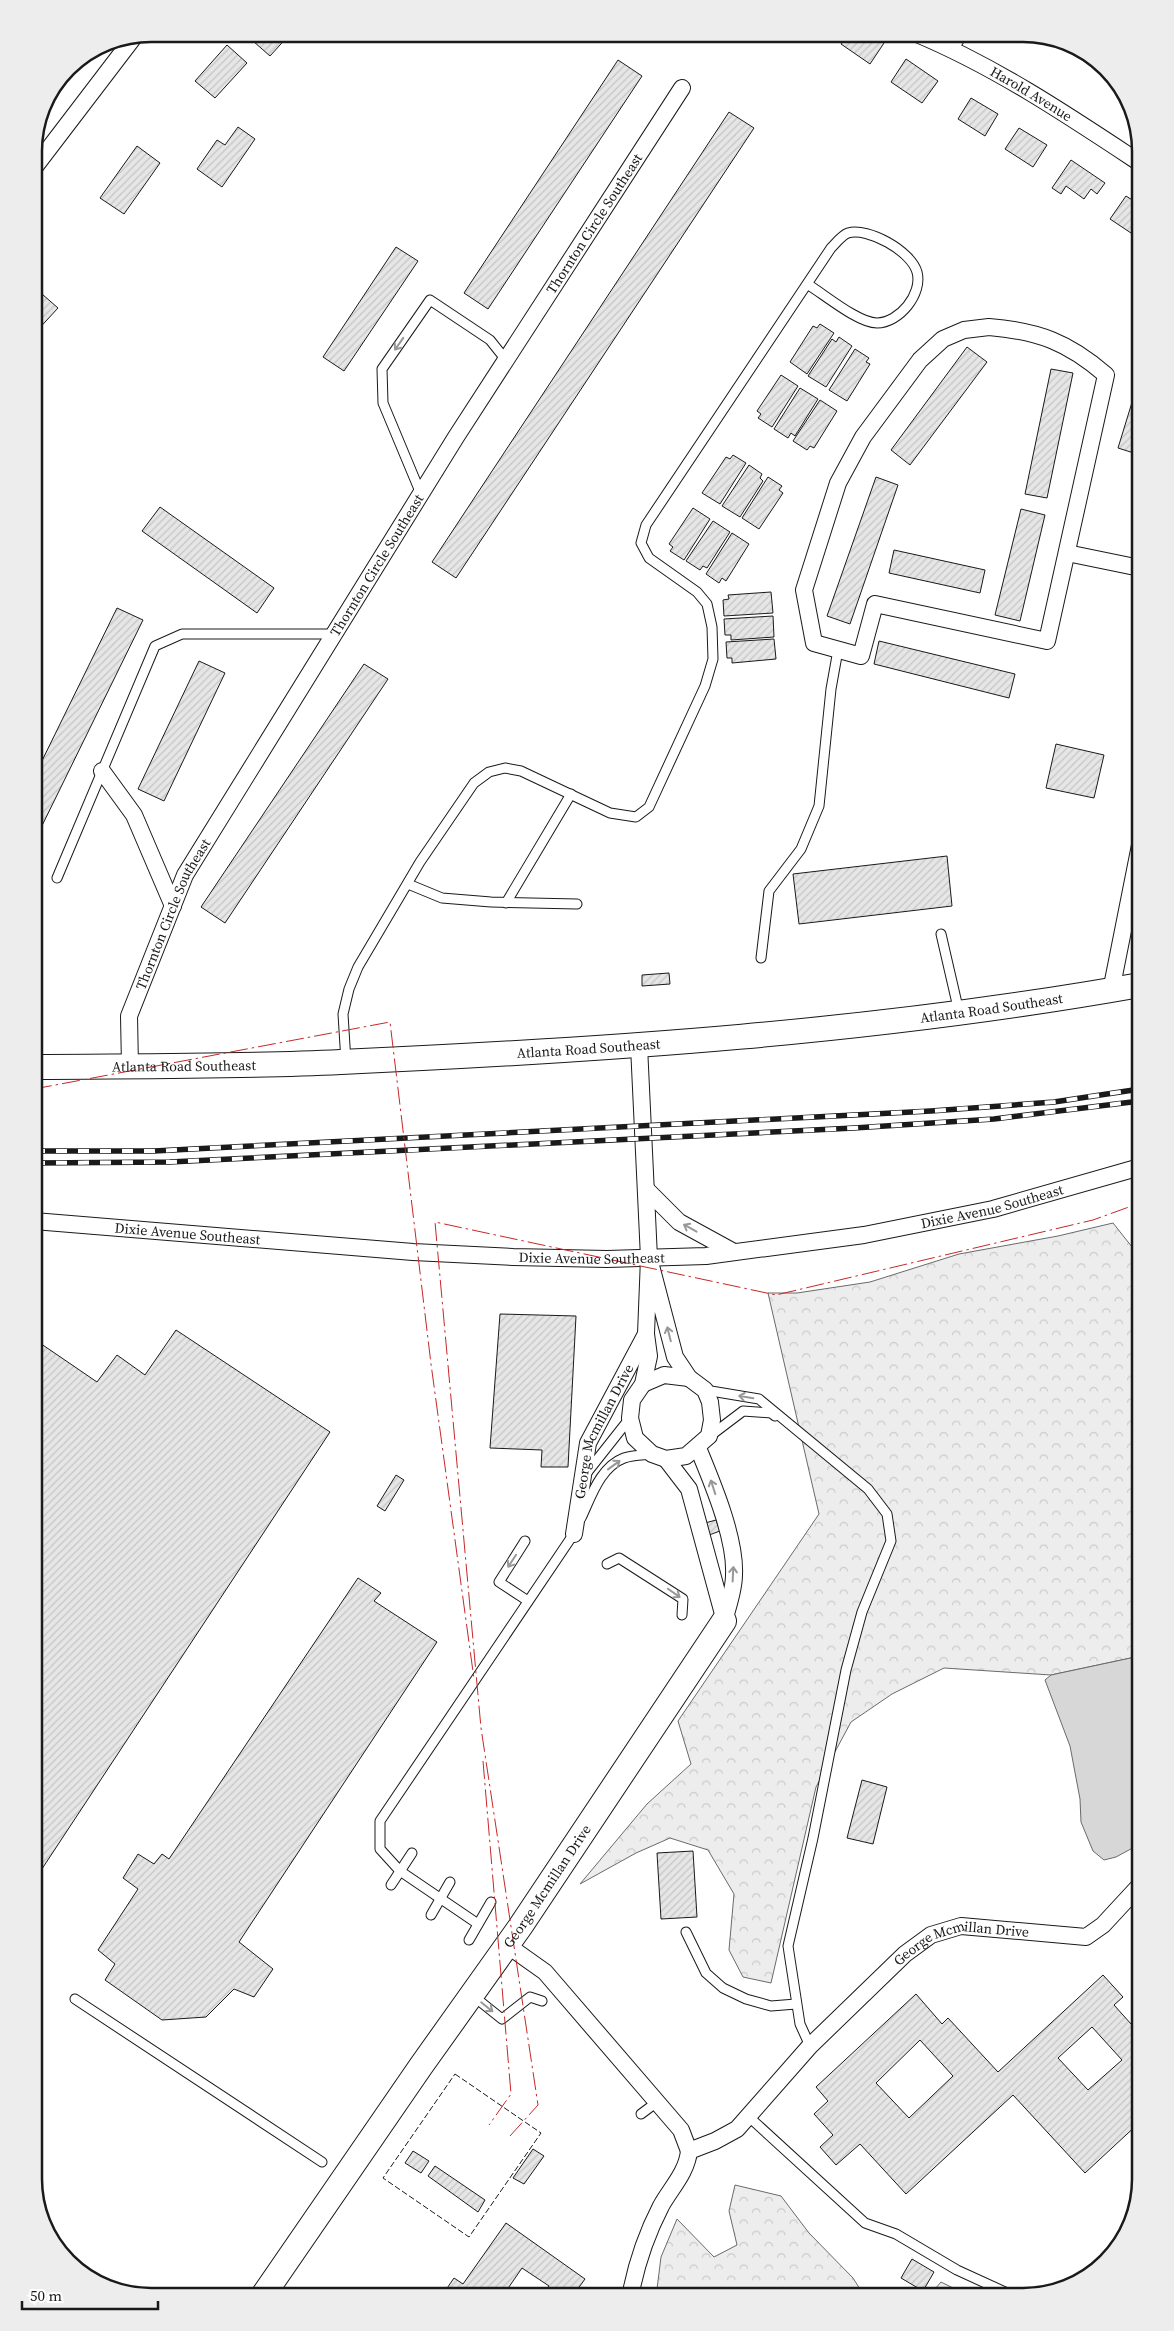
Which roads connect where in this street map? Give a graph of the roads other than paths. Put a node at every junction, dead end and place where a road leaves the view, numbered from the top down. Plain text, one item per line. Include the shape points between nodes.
1 (938, 43) edge
2 (953, 43) edge
3 (128, 45) edge
4 (950, 48) junction
5 (682, 88) dead end
6 (43, 156) edge
7 (1132, 158) edge
8 (807, 284) junction
9 (506, 360) junction
10 (421, 494) junction
11 (1067, 553) junction
12 (1132, 566) edge
13 (334, 634) junction
14 (838, 650) junction
15 (102, 771) junction
16 (570, 794) junction
17 (57, 878) dead end
18 (408, 884) junction
19 (1132, 885) edge
20 (506, 903) junction
21 (577, 904) dead end
22 (173, 906) junction
23 (941, 934) dead end
24 (762, 958) dead end
25 (1132, 987) edge
26 (1111, 990) junction
27 (960, 1013) junction
28 (639, 1046) junction
29 (346, 1062) junction
30 (130, 1066) junction
31 (43, 1067) edge
32 (1132, 1168) edge
33 (646, 1189) junction
34 (42, 1222) edge
35 (732, 1251) junction
36 (649, 1258) junction
37 (646, 1334) junction
38 (689, 1378) junction
39 (643, 1384) junction
40 (705, 1390) junction
41 (630, 1418) junction
42 (703, 1442) junction
43 (659, 1456) junction
44 (582, 1479) junction
45 (868, 1489) junction
46 (574, 1534) junction
47 (525, 1541) dead end
48 (607, 1564) dead end
49 (528, 1601) junction
50 (682, 1615) dead end
51 (724, 1621) junction
52 (412, 1853) dead end
53 (400, 1871) junction
54 (450, 1882) dead end
55 (391, 1885) dead end
56 (1132, 1894) edge
57 (441, 1898) junction
58 (491, 1902) dead end
59 (431, 1916) dead end
60 (478, 1924) junction
61 (686, 1932) dead end
62 (468, 1940) dead end
63 (507, 1946) junction
64 (472, 1994) junction
65 (75, 1999) dead end
66 (542, 2001) dead end
67 (796, 2004) junction
68 (810, 2046) junction
69 (656, 2102) junction
70 (641, 2114) dead end
71 (748, 2116) junction
72 (689, 2151) junction
73 (322, 2162) dead end
74 (268, 2288) edge
75 (632, 2288) edge
76 (996, 2288) edge

1 - 4 street, Harold Avenue
2 - 4 street
3 - 6 street
4 - 7 street, Harold Avenue via 1061,112
5 - 9 street, Thornton Circle Southeast
8 - 8 lane via 831,248 846,234 862,232 877,236 911,260 917,273 916,287 908,306 894,320 876,323 860,318
8 - 16 lane via 646,525 641,543 649,558 697,592 707,604 712,627 713,659 705,686 662,783 649,807 636,817 610,813
9 - 10 street, Thornton Circle Southeast
9 -> 10 lane via 490,340 430,300 382,369 384,403
10 - 13 street, Thornton Circle Southeast
11 - 12 street
11 - 14 street via 1047,641 874,604 861,656
11 - 14 street via 1106,375 1062,343 1022,329 988,326 964,330 943,339 920,360 863,436 838,483 804,590 814,643
13 - 15 lane via 182,634 155,646
13 - 22 street, Thornton Circle Southeast via 185,875
14 - 24 lane via 819,806 802,849 769,890
15 - 17 lane
15 - 22 street via 134,815
16 - 18 lane via 521,771 505,768 489,772 474,783
16 - 20 lane
18 - 20 lane via 442,898
18 - 29 lane via 358,967 349,990 343,1014
19 - 26 street
20 - 21 lane
22 - 30 street, Thornton Circle Southeast via 129,1016
23 - 27 lane
25 - 26 main road, Atlanta Road Southeast
26 - 27 main road, Atlanta Road Southeast
27 - 28 main road, Atlanta Road Southeast via 909,1021
28 - 29 main road, Atlanta Road Southeast
28 - 33 street, George Mcmillan Drive
29 - 30 main road, Atlanta Road Southeast
30 - 31 main road, Atlanta Road Southeast
32 - 35 street, Dixie Avenue Southeast via 993,1209 864,1235
35 -> 33 street via 679,1222
33 - 36 street, George Mcmillan Drive
34 - 36 street, Dixie Avenue Southeast via 413,1252 607,1260
35 - 36 street, Dixie Avenue Southeast via 706,1256
36 - 37 street, George Mcmillan Drive
38 -> 36 street, George Mcmillan Drive via 675,1358
37 - 39 street, George Mcmillan Drive via 649,1356
37 - 44 street, George Mcmillan Drive via 588,1442
38 - 39 street, George Mcmillan Drive via 664,1376
38 - 40 street, George Mcmillan Drive
39 - 41 street, George Mcmillan Drive via 632,1400
40 - 42 street, George Mcmillan Drive via 712,1420
45 -> 40 lane via 759,1399
41 - 43 street, George Mcmillan Drive via 635,1438
41 - 44 lane
42 - 43 street via 686,1456
42 - 45 lane via 743,1411 771,1413
51 -> 42 street, George Mcmillan Drive via 734,1576 733,1552
46 -> 43 lane via 599,1480 610,1465 625,1458
43 - 51 street, George Mcmillan Drive via 689,1488
44 - 46 street, George Mcmillan Drive
45 - 67 lane via 886,1514 891,1541 862,1612 846,1670 788,1946
46 - 49 lane
47 -> 49 lane via 499,1582
48 -> 50 lane via 619,1558 683,1599
49 - 53 lane via 380,1821 380,1849
51 - 63 main road, George Mcmillan Drive
52 - 53 lane
53 - 55 lane
53 - 57 lane
54 - 57 lane
56 - 68 street, George Mcmillan Drive via 1103,1925 1086,1937 961,1926 931,1935 905,1954
57 - 59 lane
57 - 60 lane
58 - 60 lane
60 - 62 lane
61 - 67 lane via 706,1972 723,1988 771,2006
63 - 64 main road
63 - 69 street, George Mcmillan Drive via 545,1972
64 -> 66 lane via 502,2019 530,1997
64 - 74 main road
65 - 73 lane
67 - 68 lane via 800,2024
68 - 71 street, George Mcmillan Drive
69 - 70 lane
69 - 72 street, George Mcmillan Drive via 681,2130
71 - 72 street, George Mcmillan Drive via 738,2129
71 - 76 lane via 865,2223 896,2234 957,2270
72 - 75 street via 684,2170 652,2224 636,2266

